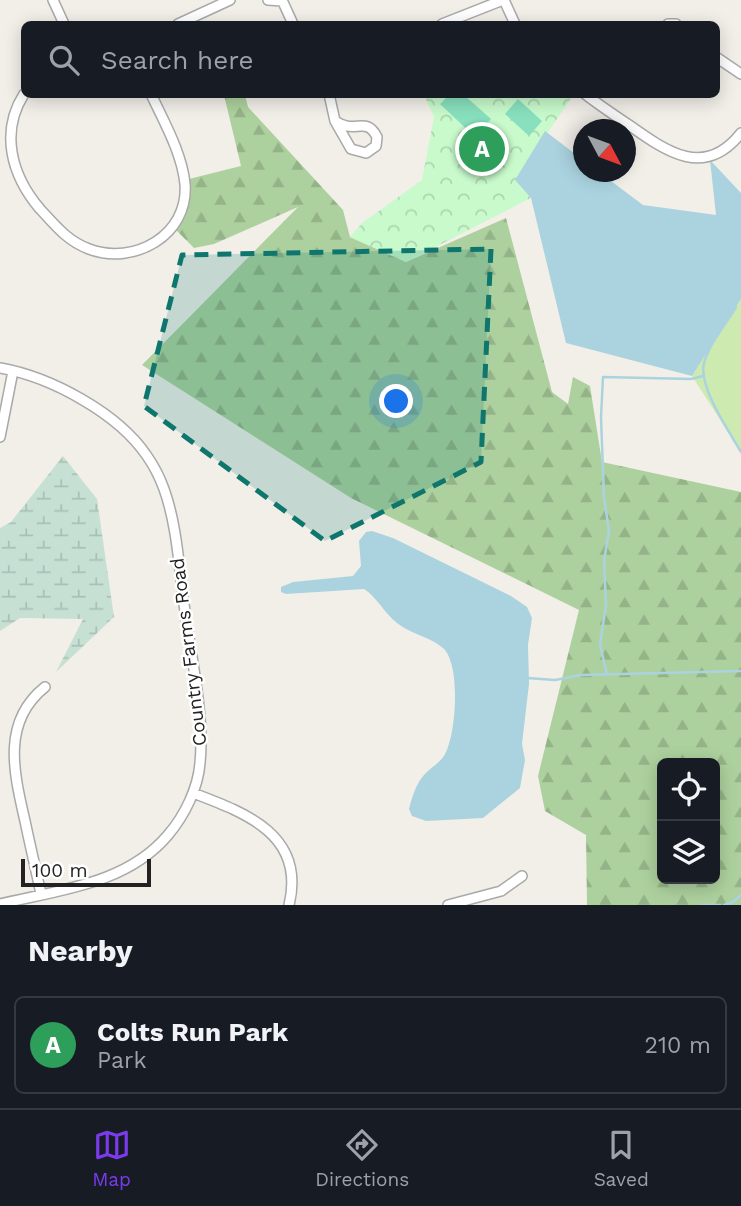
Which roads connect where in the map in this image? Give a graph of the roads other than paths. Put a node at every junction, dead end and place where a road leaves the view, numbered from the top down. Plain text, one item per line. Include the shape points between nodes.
1 (52, 0) edge
2 (230, 0) edge
3 (268, 0) edge
4 (503, 0) edge
5 (282, 1) edge
6 (62, 21) edge
7 (184, 21) edge
8 (292, 21) edge
9 (450, 21) edge
10 (514, 21) edge
11 (720, 60) edge
12 (741, 74) edge
13 (21, 97) edge
14 (153, 98) edge
15 (330, 98) edge
16 (591, 98) edge
17 (335, 121) junction
18 (741, 133) edge
19 (0, 368) edge
20 (13, 371) junction
21 (0, 437) edge
22 (45, 687) dead end
23 (193, 793) junction
24 (523, 876) dead end
25 (41, 894) junction
26 (0, 904) edge
27 (289, 905) edge
28 (449, 905) edge

1 - 6 street
2 - 7 street
3 - 5 street
4 - 9 street
4 - 10 street
5 - 8 street
11 - 12 street
13 - 14 street via 10,110 2,132 2,150 11,172 65,236 89,249 118,253 155,244 182,208 183,172
15 - 17 street
16 - 18 street via 655,144 682,156 711,156
17 - 17 street via 351,149 366,153 376,146 371,128 347,128
19 - 20 street, Country Farms Road
20 - 21 street
20 - 23 street, Country Farms Road via 51,384 107,416 137,442 159,477 171,517 200,723 200,764
22 - 25 street via 23,713 13,747 14,773
23 - 25 street, Country Farms Road via 169,835 139,861 104,879
23 - 27 street via 247,816 275,837 291,869
24 - 28 street via 500,891
25 - 26 street, Country Farms Road

